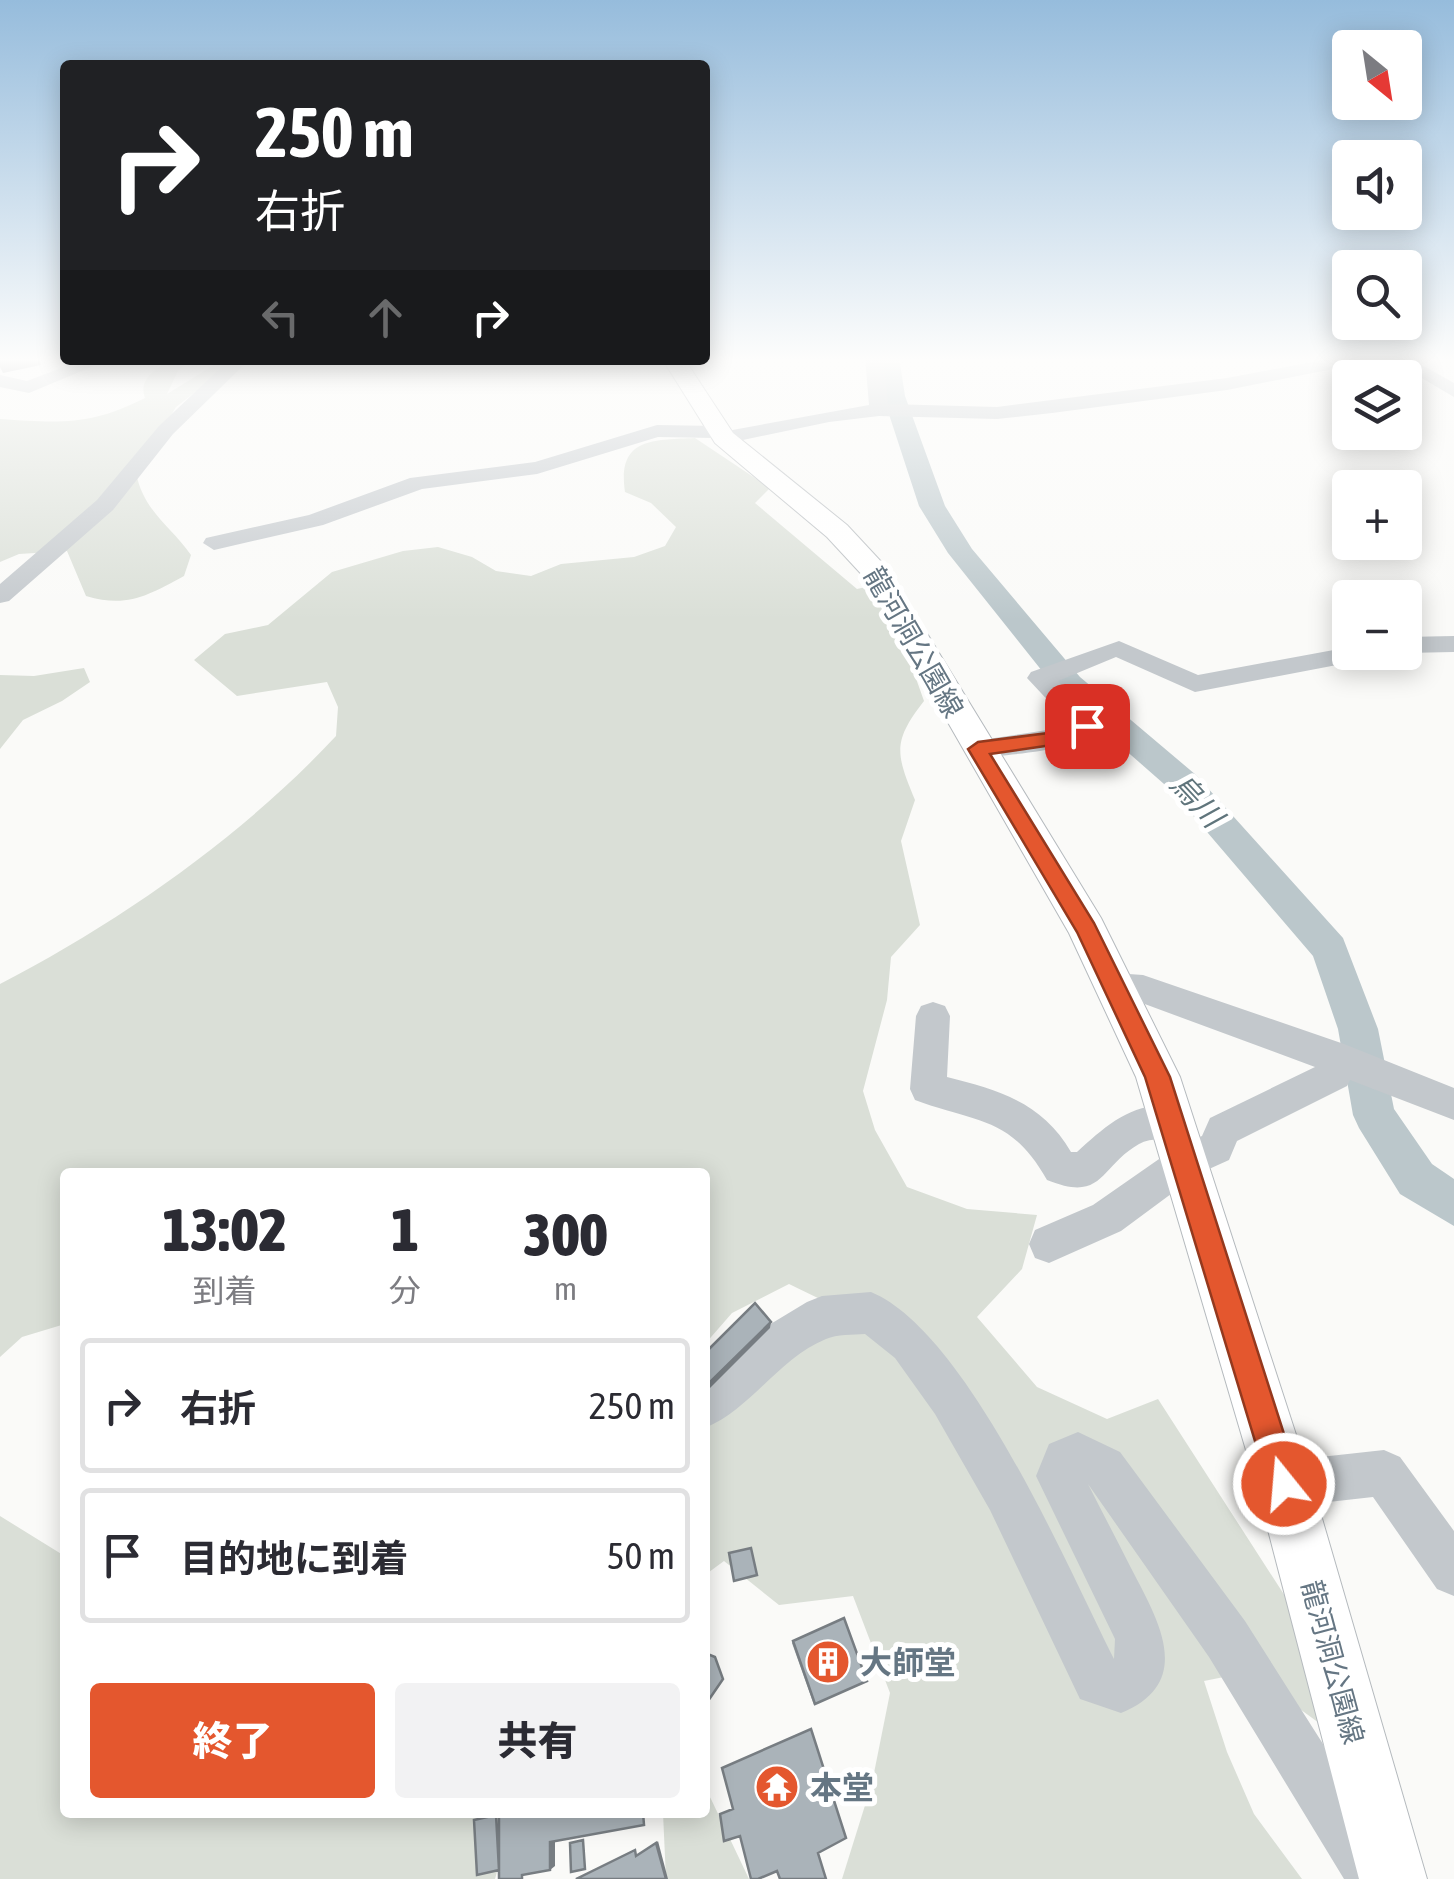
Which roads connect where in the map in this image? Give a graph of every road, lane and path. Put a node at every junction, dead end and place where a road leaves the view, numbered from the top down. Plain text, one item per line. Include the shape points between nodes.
1 (154, 445) edge
2 (613, 445) edge
3 (733, 445) edge
4 (214, 543) dead end
5 (0, 596) edge
6 (1454, 644) edge
7 (1422, 645) edge
8 (1332, 658) edge
9 (978, 749) junction
10 (1114, 987) junction
11 (933, 1016) dead end
12 (1332, 1055) junction
13 (1451, 1100) edge
14 (1178, 1142) junction
15 (1049, 1244) dead end
16 (710, 1402) edge
17 (1284, 1484) junction
18 (1454, 1572) edge
19 (1376, 1879) edge
20 (1393, 1879) edge

1 - 5 street via 105,505
2 - 4 street via 537,468 418,483 315,520
3 - 9 main road, 龍河洞公園線 via 860,551
6 - 7 street
8 - 9 street via 1195,684 1119,649 1040,678 1087,726 1059,738
9 - 10 main road, 龍河洞公園線
10 - 12 street via 1143,989
10 - 14 main road, 龍河洞公園線 via 1158,1077
11 - 14 street via 928,1089 1027,1120 1060,1168 1084,1171 1132,1126
12 - 13 street via 1404,1088
12 - 14 street via 1334,1075 1223,1130 1216,1148
14 - 15 street via 1107,1218
14 - 17 main road, 龍河洞公園線
16 - 19 street via 779,1343 822,1317 872,1313 910,1344 950,1399 1006,1494 1098,1681 1120,1688 1138,1674 1140,1637 1059,1476 1065,1460 1078,1455 1104,1468 1226,1638
17 - 18 street via 1384,1473
17 - 20 main road, 龍河洞公園線

